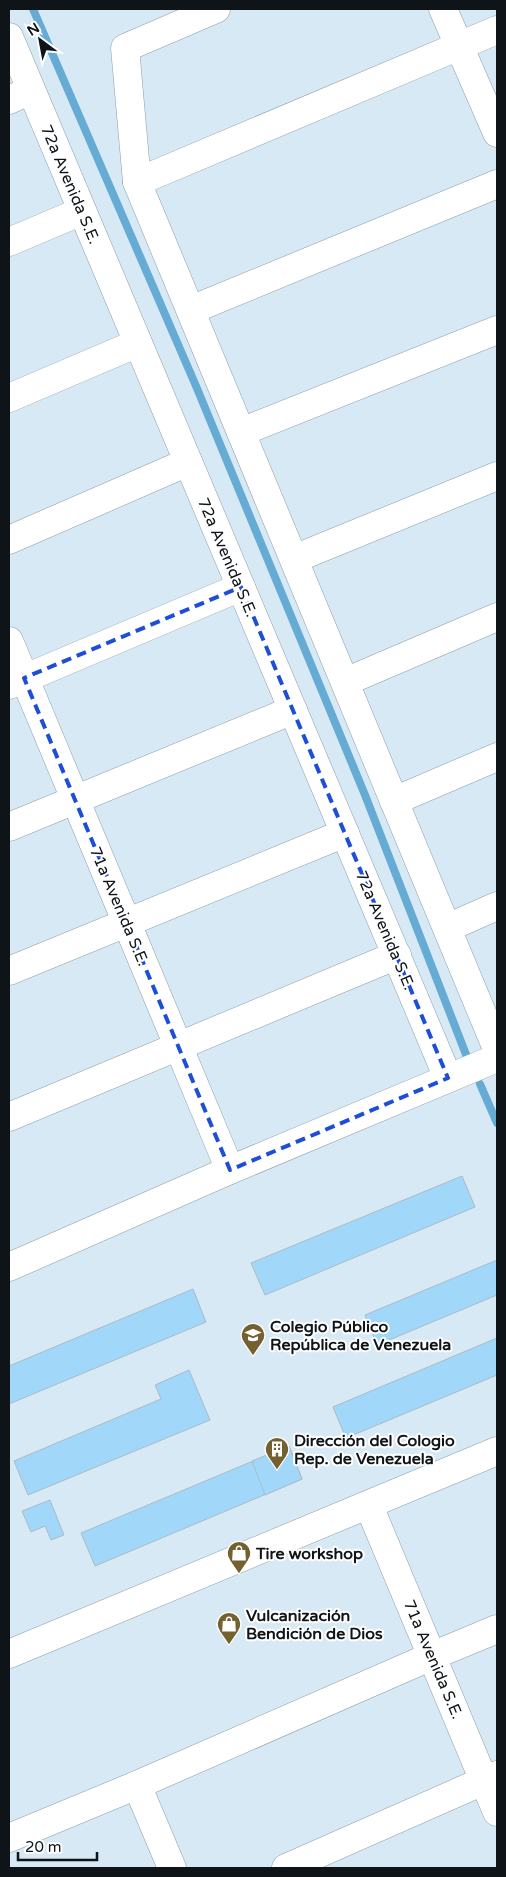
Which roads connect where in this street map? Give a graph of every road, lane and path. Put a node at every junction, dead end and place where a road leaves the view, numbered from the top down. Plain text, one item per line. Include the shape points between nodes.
1 (216, 9) edge
2 (443, 9) edge
3 (497, 30) edge
4 (9, 37) edge
5 (459, 46) junction
6 (20, 95) edge
7 (497, 134) edge
8 (137, 182) junction
9 (497, 184) edge
10 (82, 211) junction
11 (9, 242) edge
12 (191, 310) junction
13 (497, 330) edge
14 (138, 343) junction
15 (9, 398) edge
16 (241, 432) junction
17 (188, 462) junction
18 (497, 476) edge
19 (9, 540) edge
20 (294, 559) junction
21 (241, 587) junction
22 (497, 617) edge
23 (9, 641) edge
24 (17, 682) edge
25 (345, 682) junction
26 (293, 710) junction
27 (497, 757) edge
28 (75, 799) junction
29 (394, 801) junction
30 (9, 827) edge
31 (345, 833) junction
32 (497, 906) edge
33 (127, 923) junction
34 (447, 928) junction
35 (397, 955) junction
36 (9, 971) edge
37 (178, 1046) junction
38 (497, 1049) edge
39 (497, 1058) edge
40 (448, 1078) junction
41 (9, 1117) edge
42 (230, 1170) junction
43 (9, 1266) edge
44 (497, 1451) edge
45 (369, 1506) junction
46 (497, 1629) edge
47 (9, 1654) edge
48 (432, 1656) junction
49 (491, 1778) edge
50 (137, 1785) junction
51 (497, 1812) edge
52 (9, 1838) edge
53 (172, 1868) edge
54 (286, 1868) edge

1 - 8 street via 125,48
2 - 5 street
3 - 5 street
4 - 6 street, 72a Avenida S.E.
5 - 7 street
5 - 8 street
6 - 10 street, 72a Avenida S.E.
8 - 12 street
9 - 12 street
10 - 11 street
10 - 14 street, 72a Avenida S.E.
12 - 16 street
13 - 16 street
14 - 15 street
14 - 17 street, 72a Avenida S.E.
16 - 20 street
17 - 19 street
17 - 21 street, 72a Avenida S.E.
18 - 20 street
20 - 25 street
21 - 24 street
21 - 26 street, 72a Avenida S.E.
22 - 25 street
23 - 24 street, 71a Avenida S.E.
24 - 28 street, 71a Avenida S.E.
25 - 29 street
26 - 28 street
26 - 31 street, 72a Avenida S.E.
27 - 29 street
28 - 30 street
28 - 33 street, 71a Avenida S.E.
29 - 34 street
31 - 33 street
31 - 35 street, 72a Avenida S.E.
32 - 34 street
33 - 36 street
33 - 37 street, 71a Avenida S.E.
34 - 38 street
35 - 37 street
35 - 40 street, 72a Avenida S.E.
37 - 41 street
37 - 42 street, 71a Avenida S.E.
39 - 40 street
40 - 42 street
42 - 43 street
44 - 45 street
45 - 47 street
45 - 48 street, 71a Avenida S.E.
46 - 48 street
48 - 49 street, 71a Avenida S.E.
48 - 50 street
49 - 51 street, 71a Avenida S.E.
49 - 54 street
50 - 52 street
50 - 53 street

